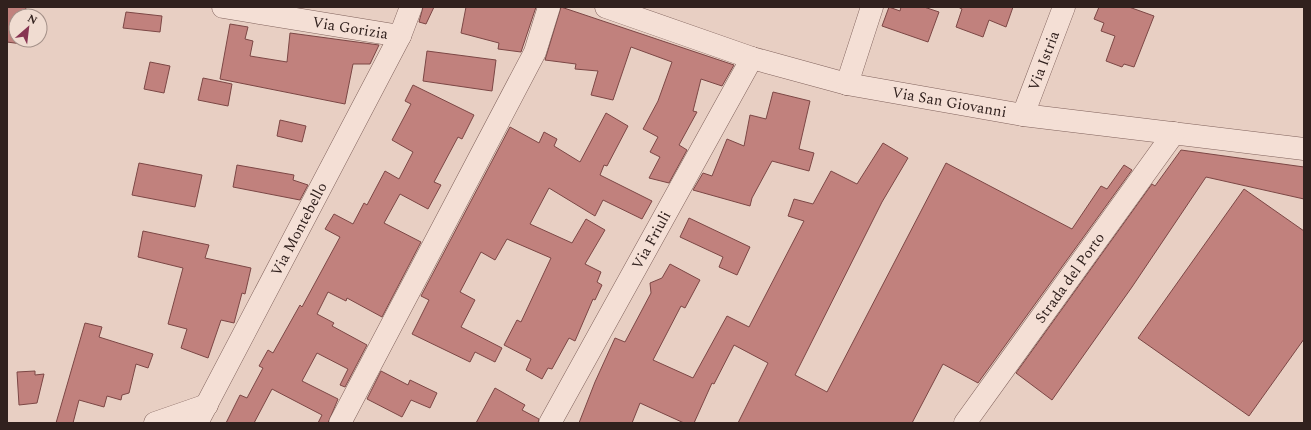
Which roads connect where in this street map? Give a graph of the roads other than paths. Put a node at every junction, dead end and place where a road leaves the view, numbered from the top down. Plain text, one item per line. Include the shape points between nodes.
1 (224, 7) edge
2 (411, 7) edge
3 (549, 7) edge
4 (606, 7) edge
5 (872, 7) edge
6 (1064, 7) edge
7 (400, 36) junction
8 (752, 58) junction
9 (847, 84) junction
10 (1023, 115) junction
11 (1174, 133) junction
12 (1304, 149) edge
13 (202, 414) edge
14 (155, 423) edge
15 (340, 423) edge
16 (550, 423) edge
17 (965, 423) edge

1 - 7 street, Via Gorizia
2 - 7 street, Via Gorizia
3 - 15 street via 535,52
4 - 8 street, Via San Giovanni
5 - 9 street
6 - 10 street, Via Istria
7 - 13 street, Via Montebello
8 - 9 street, Via San Giovanni
8 - 16 street, Via Friuli
9 - 10 street, Via San Giovanni
10 - 11 street, Via San Giovanni
11 - 12 street, Via San Giovanni
11 - 17 street, Strada del Porto
13 - 14 street

